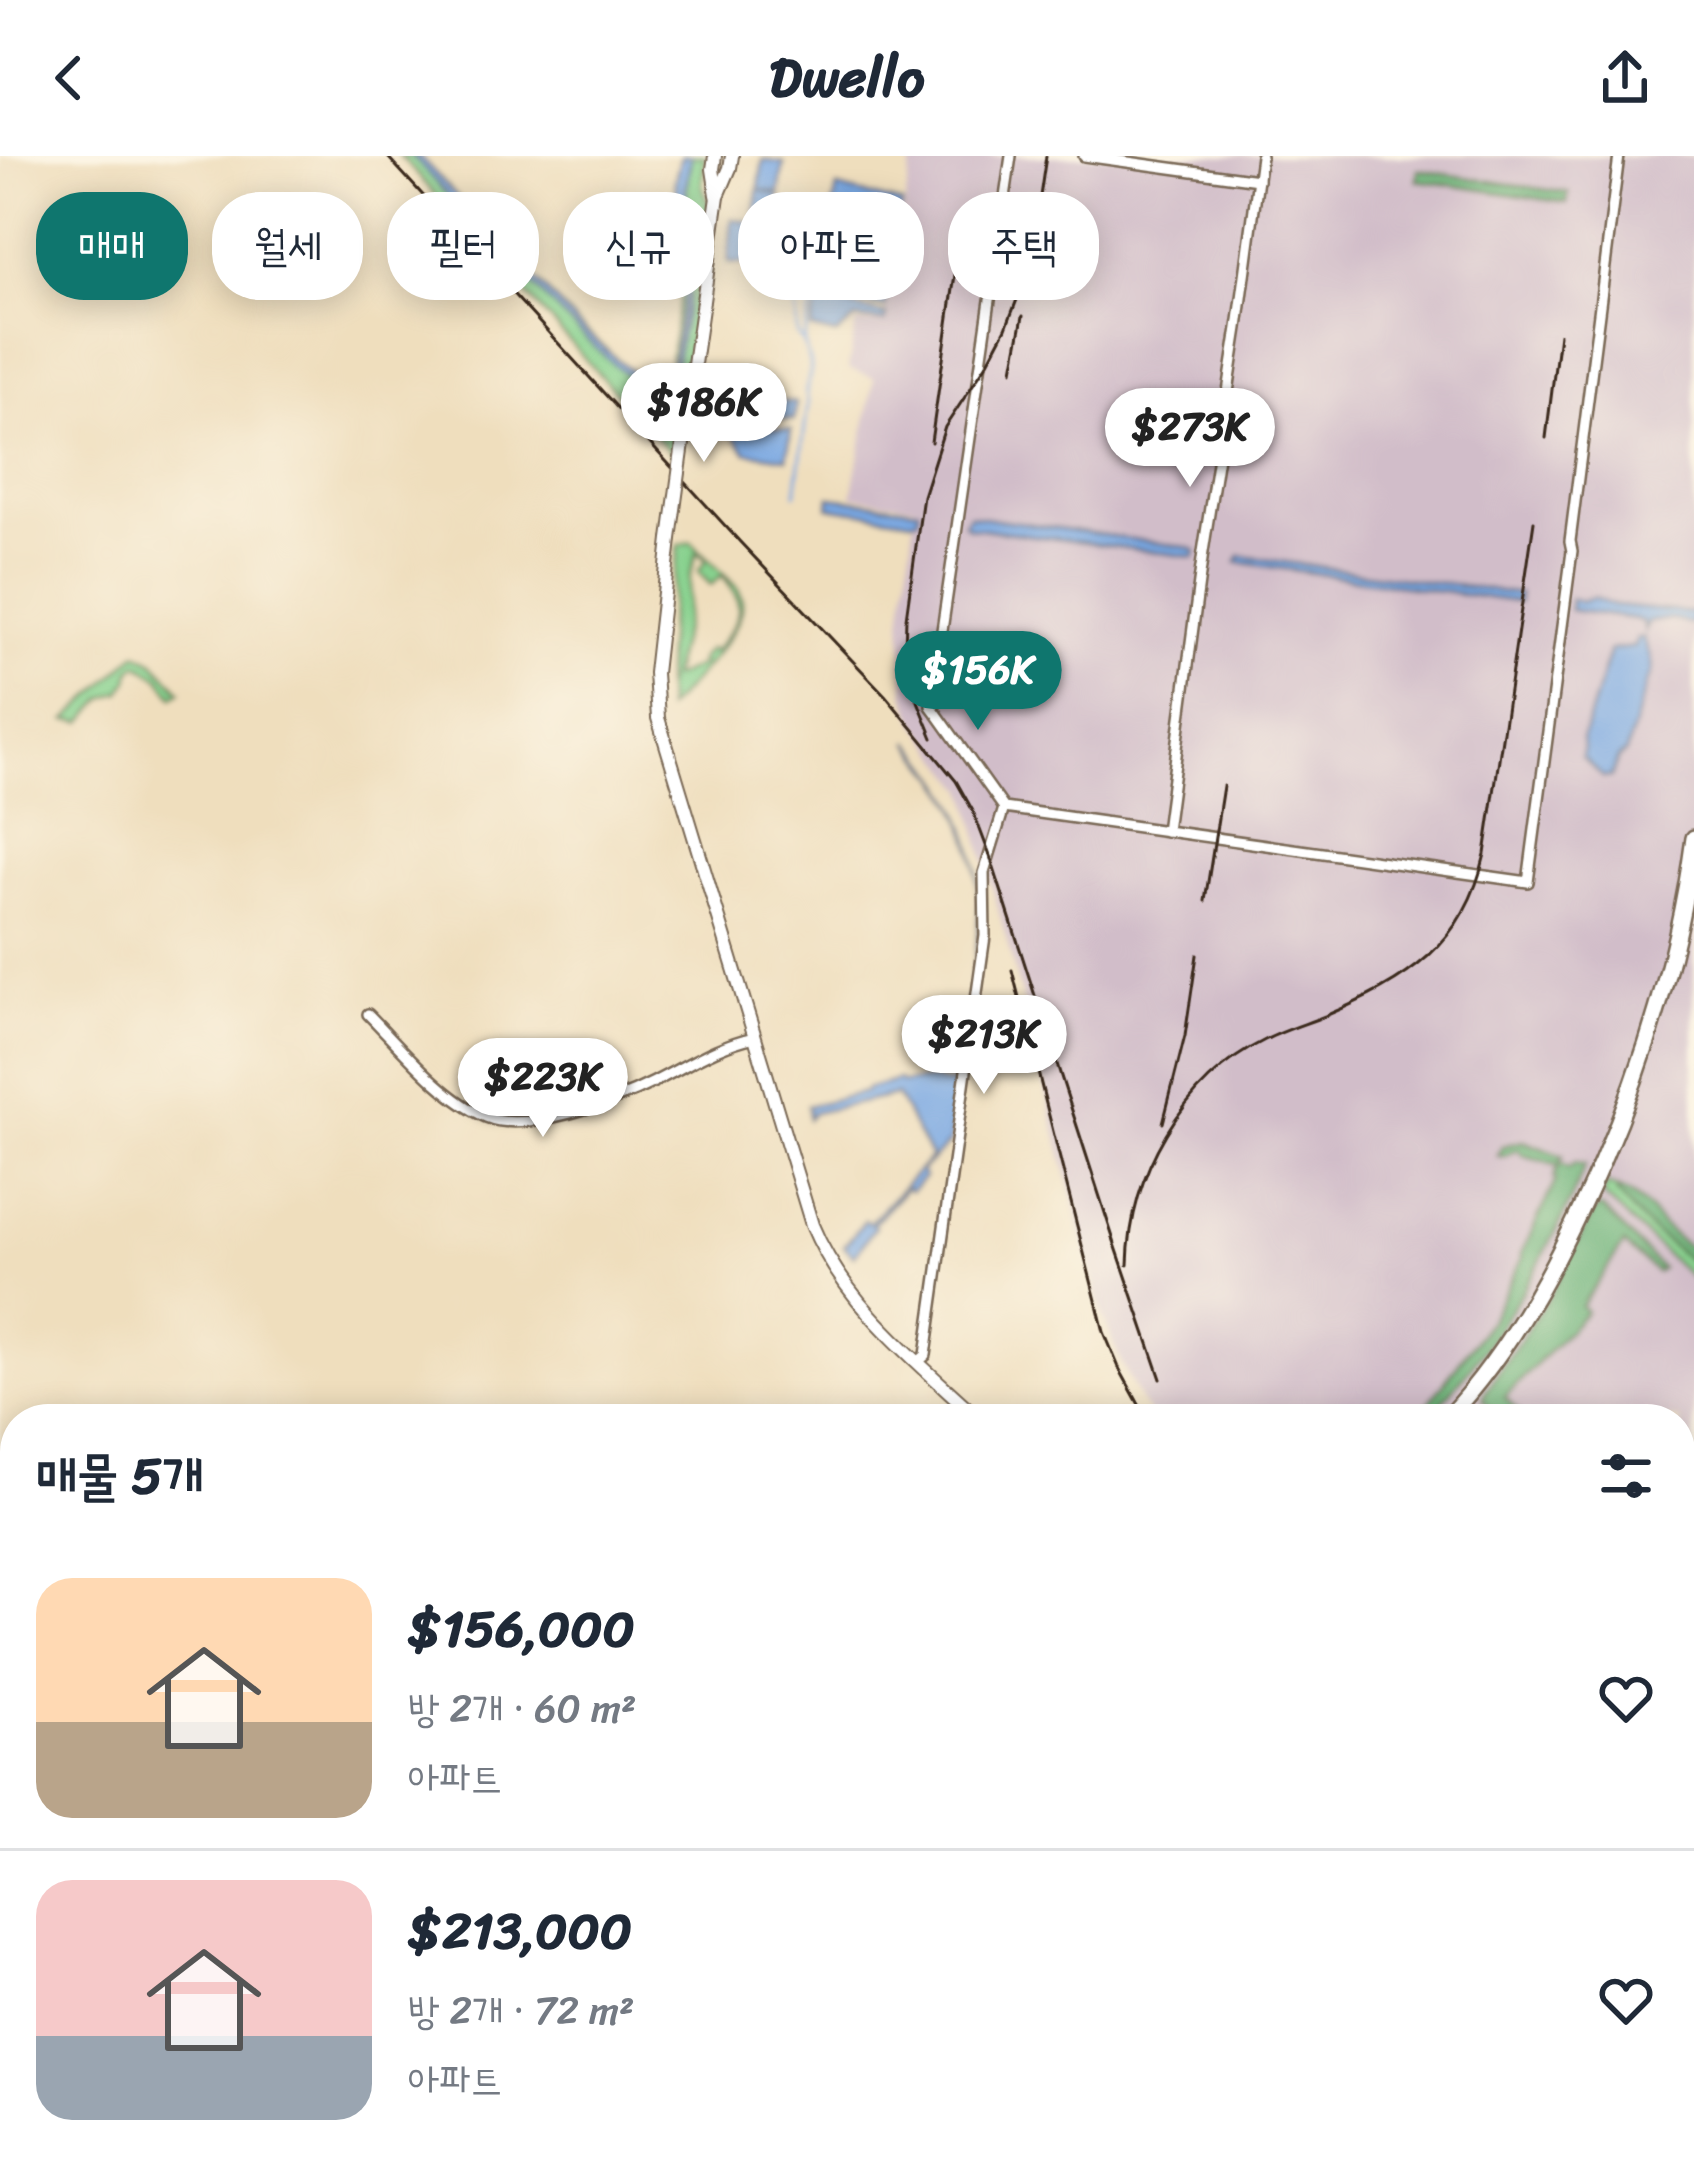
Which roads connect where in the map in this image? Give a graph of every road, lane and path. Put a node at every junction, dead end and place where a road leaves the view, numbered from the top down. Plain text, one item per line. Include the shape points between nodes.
1 (715, 156) edge
2 (732, 156) edge
3 (1011, 156) edge
4 (1084, 156) edge
5 (1261, 156) edge
6 (1618, 156) edge
7 (1258, 180) junction
8 (718, 196) junction
9 (1004, 808) junction
10 (1166, 831) junction
11 (1694, 838) edge
12 (368, 1014) dead end
13 (755, 1037) junction
14 (919, 1361) junction
15 (963, 1404) edge
16 (1460, 1404) edge

1 - 8 main road
2 - 8 main road
3 - 9 street via 931,706
4 - 7 street
5 - 7 street
6 - 10 street via 1528,882
7 - 10 street
8 - 13 main road, bridge via 655,673 658,718
9 - 10 street
9 - 14 street via 984,873 985,936
11 - 16 highway via 1642,1064 1579,1215
12 - 13 street via 458,1100 501,1122 598,1106
13 - 14 main road via 818,1241 854,1297
14 - 15 main road

